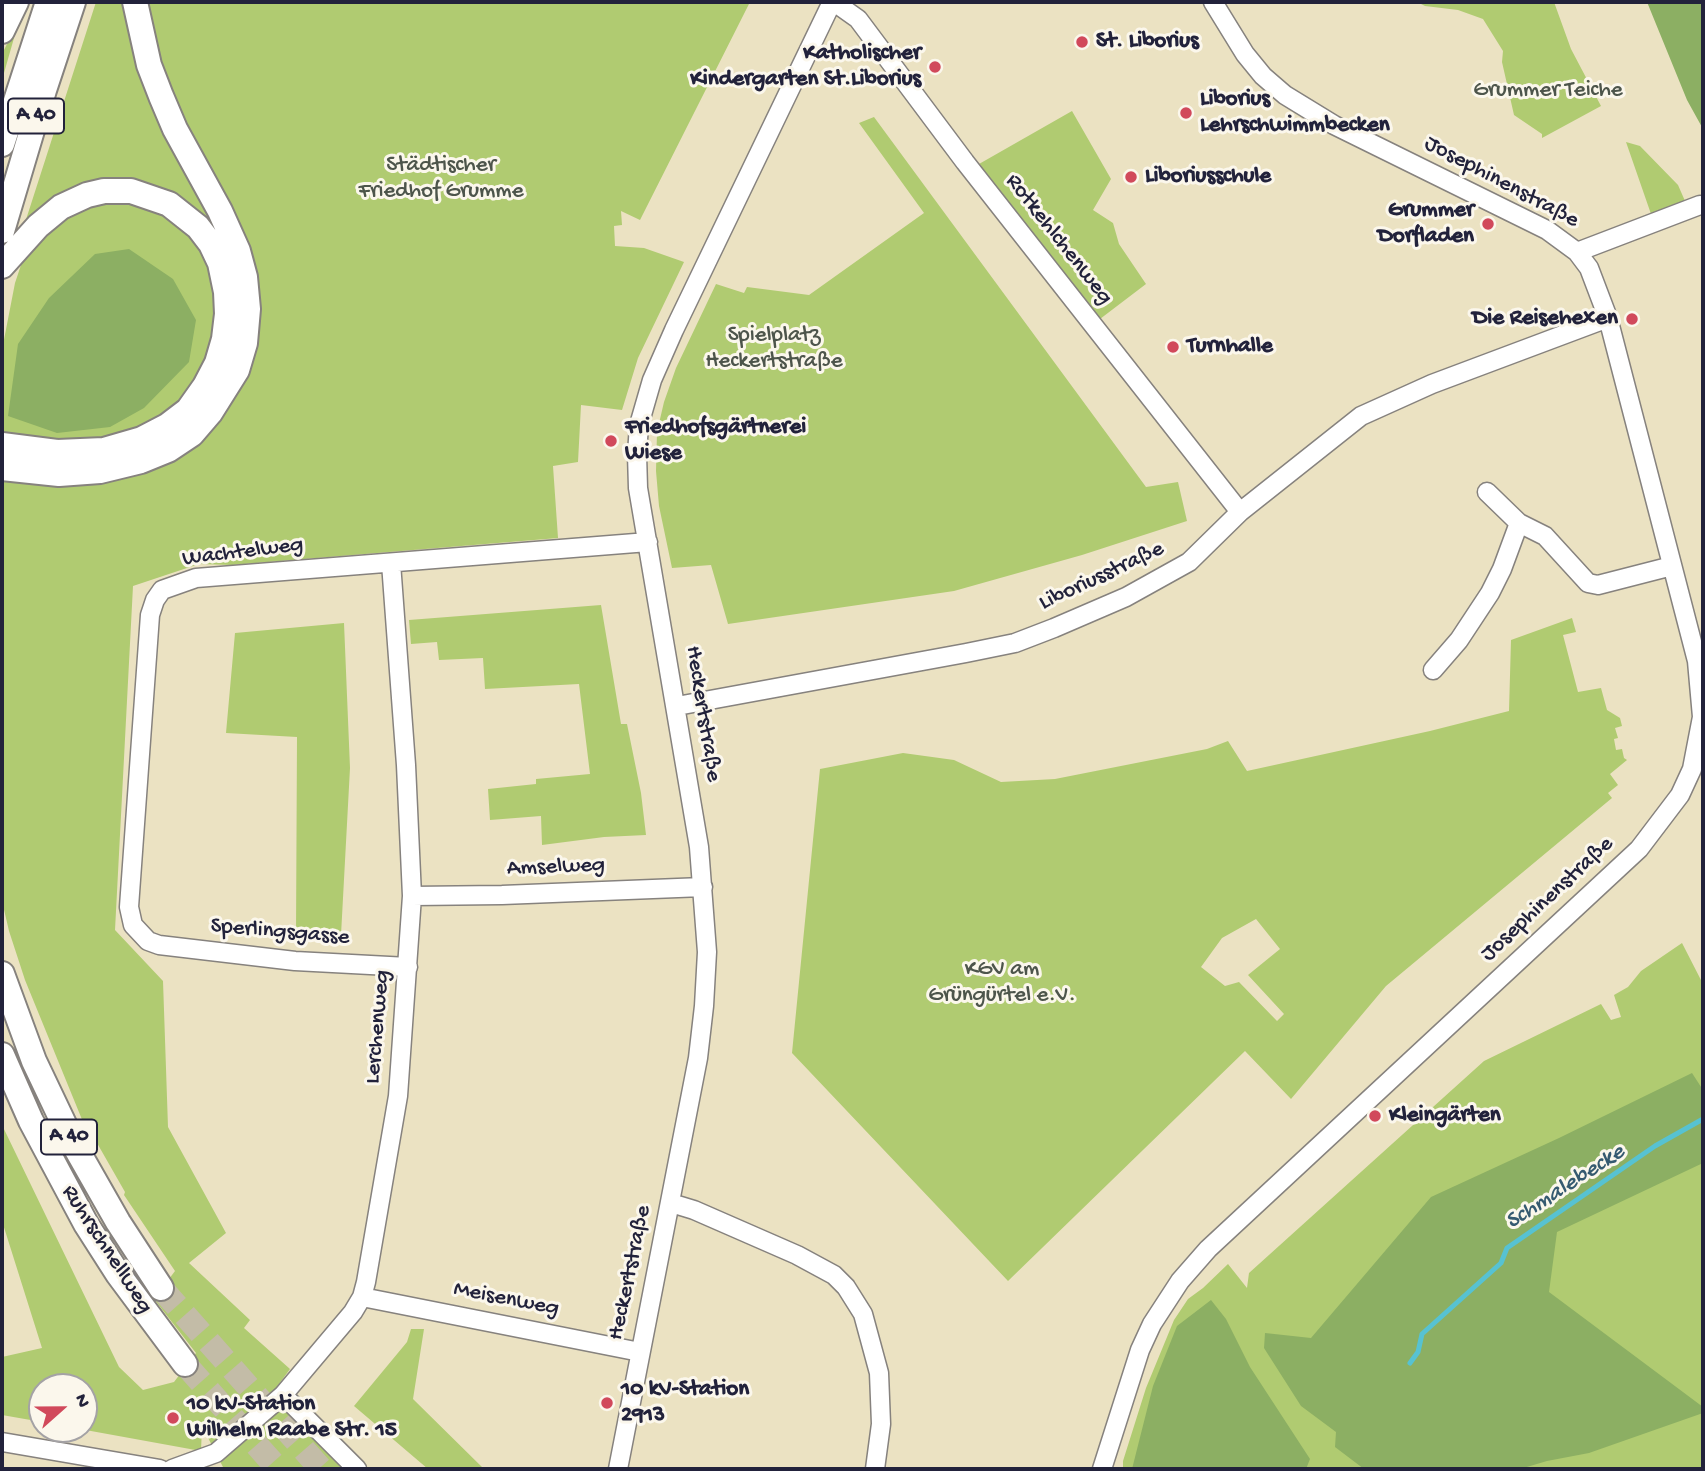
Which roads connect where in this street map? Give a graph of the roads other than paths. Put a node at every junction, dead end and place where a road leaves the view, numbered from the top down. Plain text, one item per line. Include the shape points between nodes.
1 (16, 2) edge
2 (48, 2) edge
3 (73, 2) edge
4 (135, 2) edge
5 (833, 2) edge
6 (1213, 2) edge
7 (2, 31) edge
8 (2, 144) edge
9 (1700, 205) dead end
10 (2, 231) edge
11 (1577, 252) junction
12 (2, 266) edge
13 (1608, 318) junction
14 (7, 457) edge
15 (1487, 492) dead end
16 (1240, 512) junction
17 (1519, 523) junction
18 (648, 542) junction
19 (391, 563) junction
20 (1672, 566) junction
21 (1433, 670) dead end
22 (677, 706) junction
23 (1697, 773) edge
24 (703, 887) junction
25 (412, 895) junction
26 (148, 942) joint
27 (408, 967) junction
28 (2, 974) edge
29 (2, 1055) edge
30 (671, 1203) junction
31 (161, 1288) tunnel mouth
32 (362, 1297) junction
33 (640, 1352) junction
34 (185, 1364) tunnel mouth
35 (284, 1395) junction
36 (2, 1442) edge
37 (216, 1461) edge
38 (160, 1469) edge
39 (172, 1469) edge
40 (357, 1469) edge
41 (618, 1469) edge
42 (875, 1469) edge
43 (1102, 1469) edge

1 - 7 highway
2 - 8 highway, A 40
3 - 10 highway, A 40
4 - 14 highway via 161,96 237,251 248,309 245,343 237,370 210,413 167,450 100,471 59,474
5 - 16 street, Rotkehlchenweg via 858,19
5 - 18 street, Heckertstraße via 696,284 644,403 637,454
6 - 11 street, Josephinenstraße via 1245,54 1285,95 1334,125 1547,230
9 - 11 street, Josephinenstraße
11 - 13 street, Josephinenstraße via 1597,284
12 - 14 highway via 61,207 104,191 131,191 169,204 198,227 220,263 226,292 226,327 217,363 188,410 167,426 104,450
13 - 16 street, Liboriusstraße via 1432,384 1361,416
13 - 20 street, Josephinenstraße
15 - 17 street
16 - 22 street, Liboriusstraße via 1189,562 1164,578 1015,643
17 - 20 street via 1545,536 1588,583 1598,585
17 - 21 street via 1490,593
18 - 19 street, Wachtelweg
18 - 22 street, Heckertstraße
19 - 25 street, Lerchenweg
19 - 26 street, Wachtelweg via 196,578 162,590 155,600 150,615 129,906 133,925
20 - 23 street, Josephinenstraße via 1697,661 1702,717
22 - 24 street, Heckertstraße
23 - 43 street, Josephinenstraße via 1639,849 1218,1240 1180,1281 1140,1350
24 - 25 street, Amselweg
24 - 30 street, Heckertstraße via 704,1006
25 - 27 street, Lerchenweg
26 - 27 street, Sperlingsgasse via 284,960
27 - 32 street, Lerchenweg via 395,1123
28 - 31 highway, Ruhrschnellweg / A 40 via 34,1062 73,1143
29 - 34 highway, Ruhrschnellweg / A 40 via 86,1224
30 - 33 street, Heckertstraße
30 - 42 street via 797,1255 834,1275 851,1293 863,1314 880,1373 881,1424
32 - 33 street, Meisenweg
32 - 35 street, Lerchenweg
33 - 41 street, Heckertstraße
35 - 37 street, Lerchenweg via 231,1440
35 - 40 street
36 - 38 street
37 - 39 street

